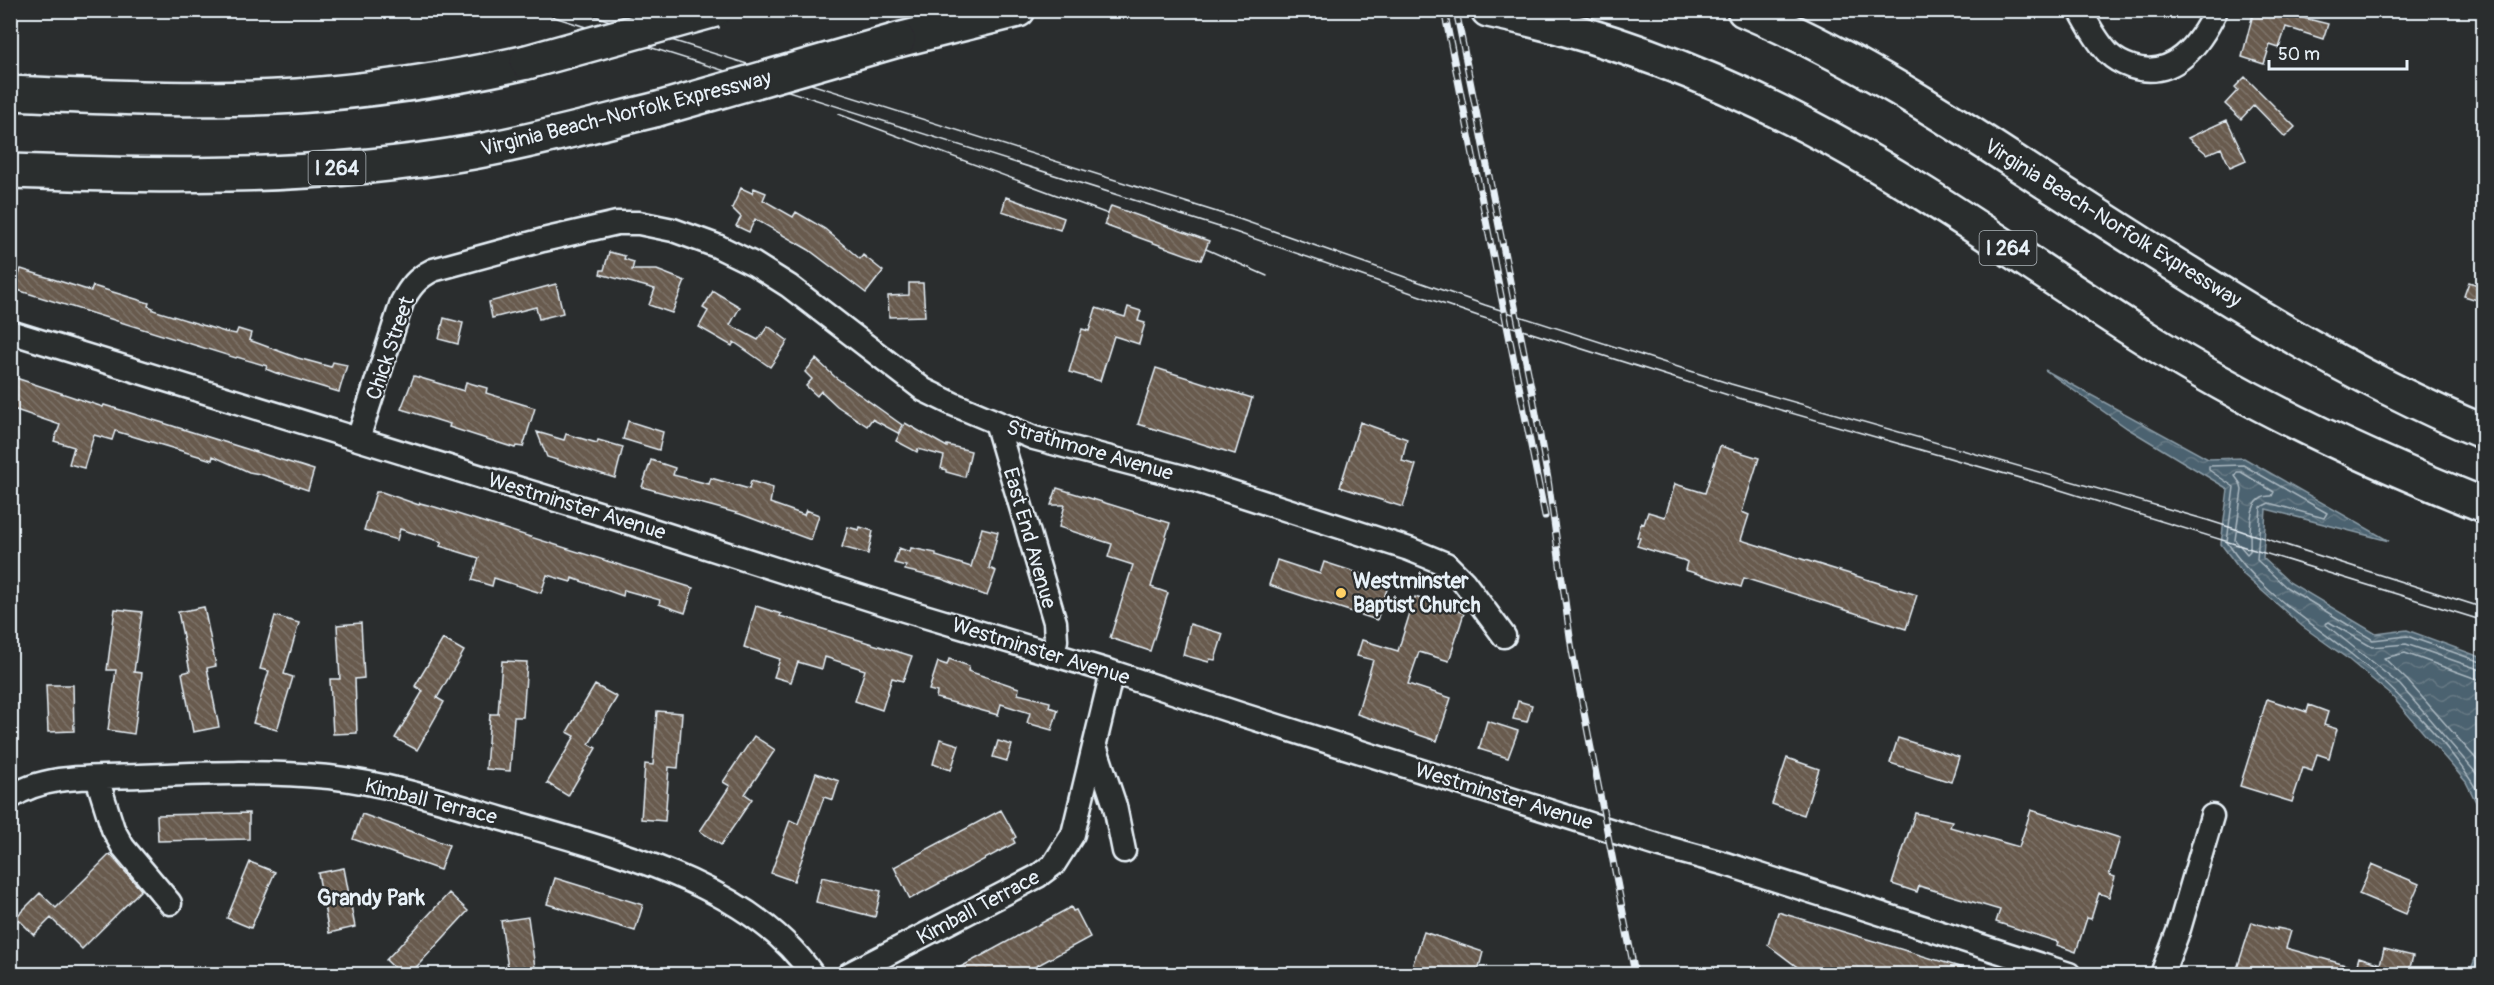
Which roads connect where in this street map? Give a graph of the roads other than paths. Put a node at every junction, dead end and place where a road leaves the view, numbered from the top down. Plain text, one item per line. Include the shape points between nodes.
1 (715, 10) edge
2 (1018, 10) edge
3 (1488, 10) edge
4 (1744, 10) edge
5 (2080, 10) edge
6 (2216, 10) edge
7 (10, 79) edge
8 (10, 93) edge
9 (231, 98) junction
10 (10, 171) edge
11 (235, 175) junction
12 (10, 186) edge
13 (507, 250) joint
14 (10, 332) edge
15 (996, 422) junction
16 (2484, 432) edge
17 (358, 440) junction
18 (2484, 505) edge
19 (1503, 636) dead end
20 (1053, 655) junction
21 (1112, 672) junction
22 (1095, 746) junction
23 (97, 778) junction
24 (10, 798) edge
25 (2212, 816) dead end
26 (1124, 851) dead end
27 (170, 903) dead end
28 (812, 975) edge
29 (849, 975) edge
30 (2069, 975) edge
31 (2162, 975) edge

1 - 9 highway, bridge via 527,62 460,76 393,87
2 - 11 highway, Virginia Beach-Norfolk Expressway / I 264, bridge via 539,139 402,162
3 - 18 highway, I 264 via 1621,45 1718,82 1809,127 2207,375 2300,425
4 - 16 highway, Virginia Beach-Norfolk Expressway via 1838,54 1956,123 2266,320 2403,395
5 - 6 street via 2109,54 2122,64 2149,70 2164,68 2186,56
7 - 9 highway via 99,82
8 - 9 highway
10 - 11 highway, Virginia Beach-Norfolk Expressway / I 264
11 - 12 highway via 110,188
13 - 15 street, Strathmore Avenue via 617,223 673,230 754,264 789,286 924,390
13 - 17 street, Chick Street via 433,270 411,286 402,302
14 - 17 street, Westminster Avenue
15 - 19 street, Strathmore Avenue via 1034,438 1191,479 1446,564
15 - 20 street, East End Avenue via 1055,622
17 - 20 street, Westminster Avenue
20 - 21 street, Westminster Avenue
21 - 22 street, Kimball Terrace
21 - 30 street, Westminster Avenue
22 - 26 street via 1115,806
22 - 29 street, Kimball Terrace via 1073,834 1054,864
23 - 24 street, Kimball Terrace via 40,784
23 - 27 street via 113,829 123,847
23 - 28 street, Kimball Terrace via 239,774 330,777 438,800 660,868 699,885 787,943
25 - 31 street

